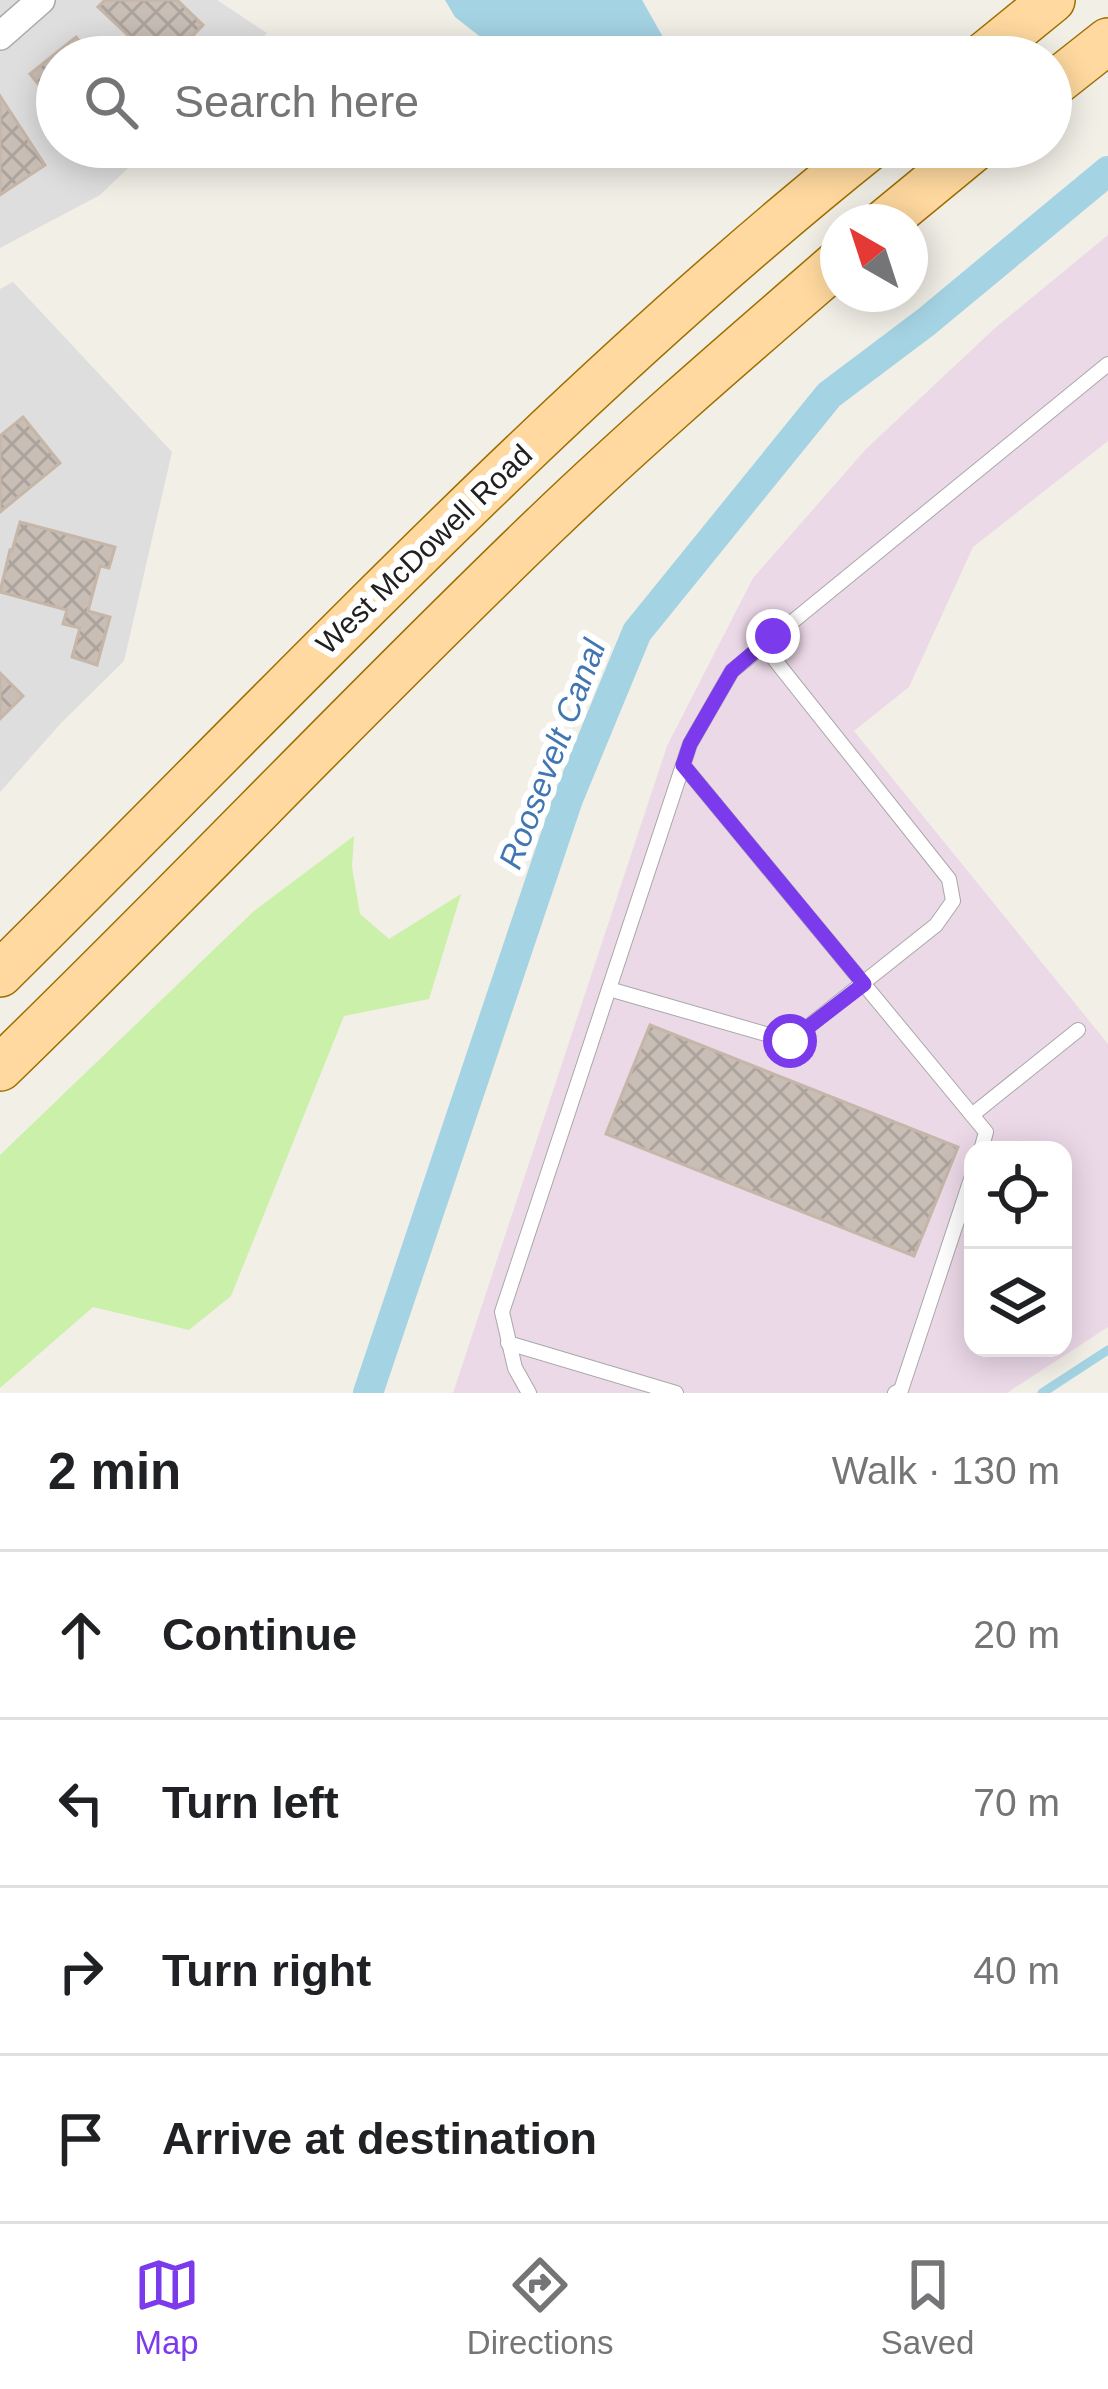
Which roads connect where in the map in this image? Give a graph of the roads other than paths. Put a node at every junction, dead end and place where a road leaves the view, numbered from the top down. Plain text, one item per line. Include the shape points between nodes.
1 (41, 0) edge
2 (1052, 0) edge
3 (0, 36) edge
4 (1008, 36) edge
5 (1108, 41) edge
6 (1072, 69) edge
7 (845, 168) edge
8 (951, 168) edge
9 (907, 204) edge
10 (820, 279) edge
11 (1108, 364) edge
12 (763, 645) junction
13 (683, 765) junction
14 (0, 974) edge
15 (864, 984) junction
16 (609, 988) junction
17 (1078, 1030) dead end
18 (0, 1067) edge
19 (972, 1115) junction
20 (983, 1141) edge
21 (964, 1200) edge
22 (508, 1343) junction
23 (529, 1393) edge
24 (676, 1393) edge
25 (896, 1393) edge

1 - 3 street
2 - 4 main road
5 - 6 main road
7 - 14 main road, West McDowell Road via 515,460
8 - 9 main road
10 - 18 main road via 534,535
11 - 12 lane
12 - 13 lane via 732,671
12 - 15 lane via 949,879 953,901 936,925
13 - 15 lane
13 - 16 lane
15 - 16 lane via 790,1041
15 - 19 lane
16 - 22 lane via 502,1312
17 - 19 lane
19 - 20 lane via 986,1132
21 - 25 lane
22 - 23 lane
22 - 24 lane

